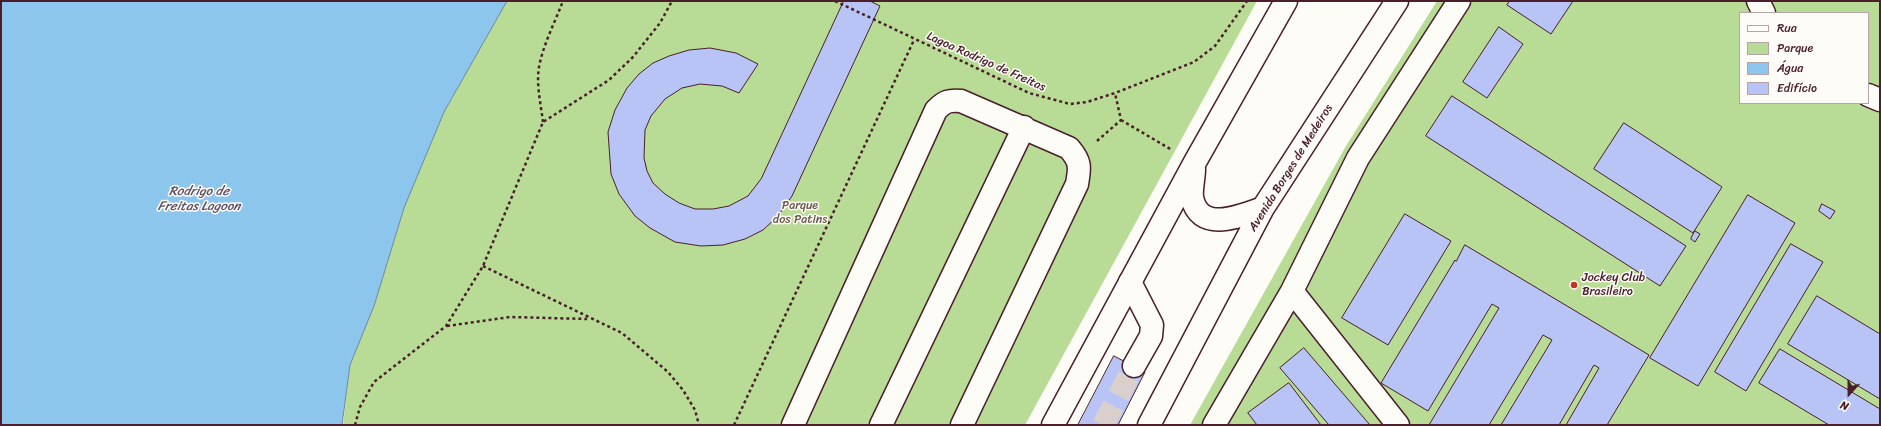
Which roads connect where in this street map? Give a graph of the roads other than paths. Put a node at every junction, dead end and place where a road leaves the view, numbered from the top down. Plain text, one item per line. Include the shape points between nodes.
1 (1286, 1) edge
2 (1397, 1) edge
3 (1459, 1) edge
4 (1758, 1) edge
5 (1764, 12) edge
6 (1869, 95) edge
7 (1880, 100) edge
8 (1024, 127) junction
9 (1195, 162) junction
10 (1263, 208) junction
11 (1130, 282) junction
12 (1292, 291) junction
13 (1134, 366) tunnel mouth
14 (793, 425) edge
15 (881, 425) edge
16 (962, 425) edge
17 (1053, 425) edge
18 (1149, 425) edge
19 (1214, 425) edge
20 (1398, 425) edge

1 - 9 main road
2 - 10 main road, Avenida Borges de Medeiros
3 - 12 main road via 1358,158
4 - 5 main road
6 - 7 main road
8 - 14 main road via 961,101 945,101 936,110
8 - 15 main road
8 - 16 main road via 1070,148 1078,158 1080,168 1077,184
9 - 10 main road via 1192,197 1198,212 1210,219 1226,220
9 - 11 main road
10 - 18 main road, Avenida Borges de Medeiros
11 - 13 main road via 1152,326 1151,336
11 - 17 main road
12 - 19 main road
12 - 20 main road

